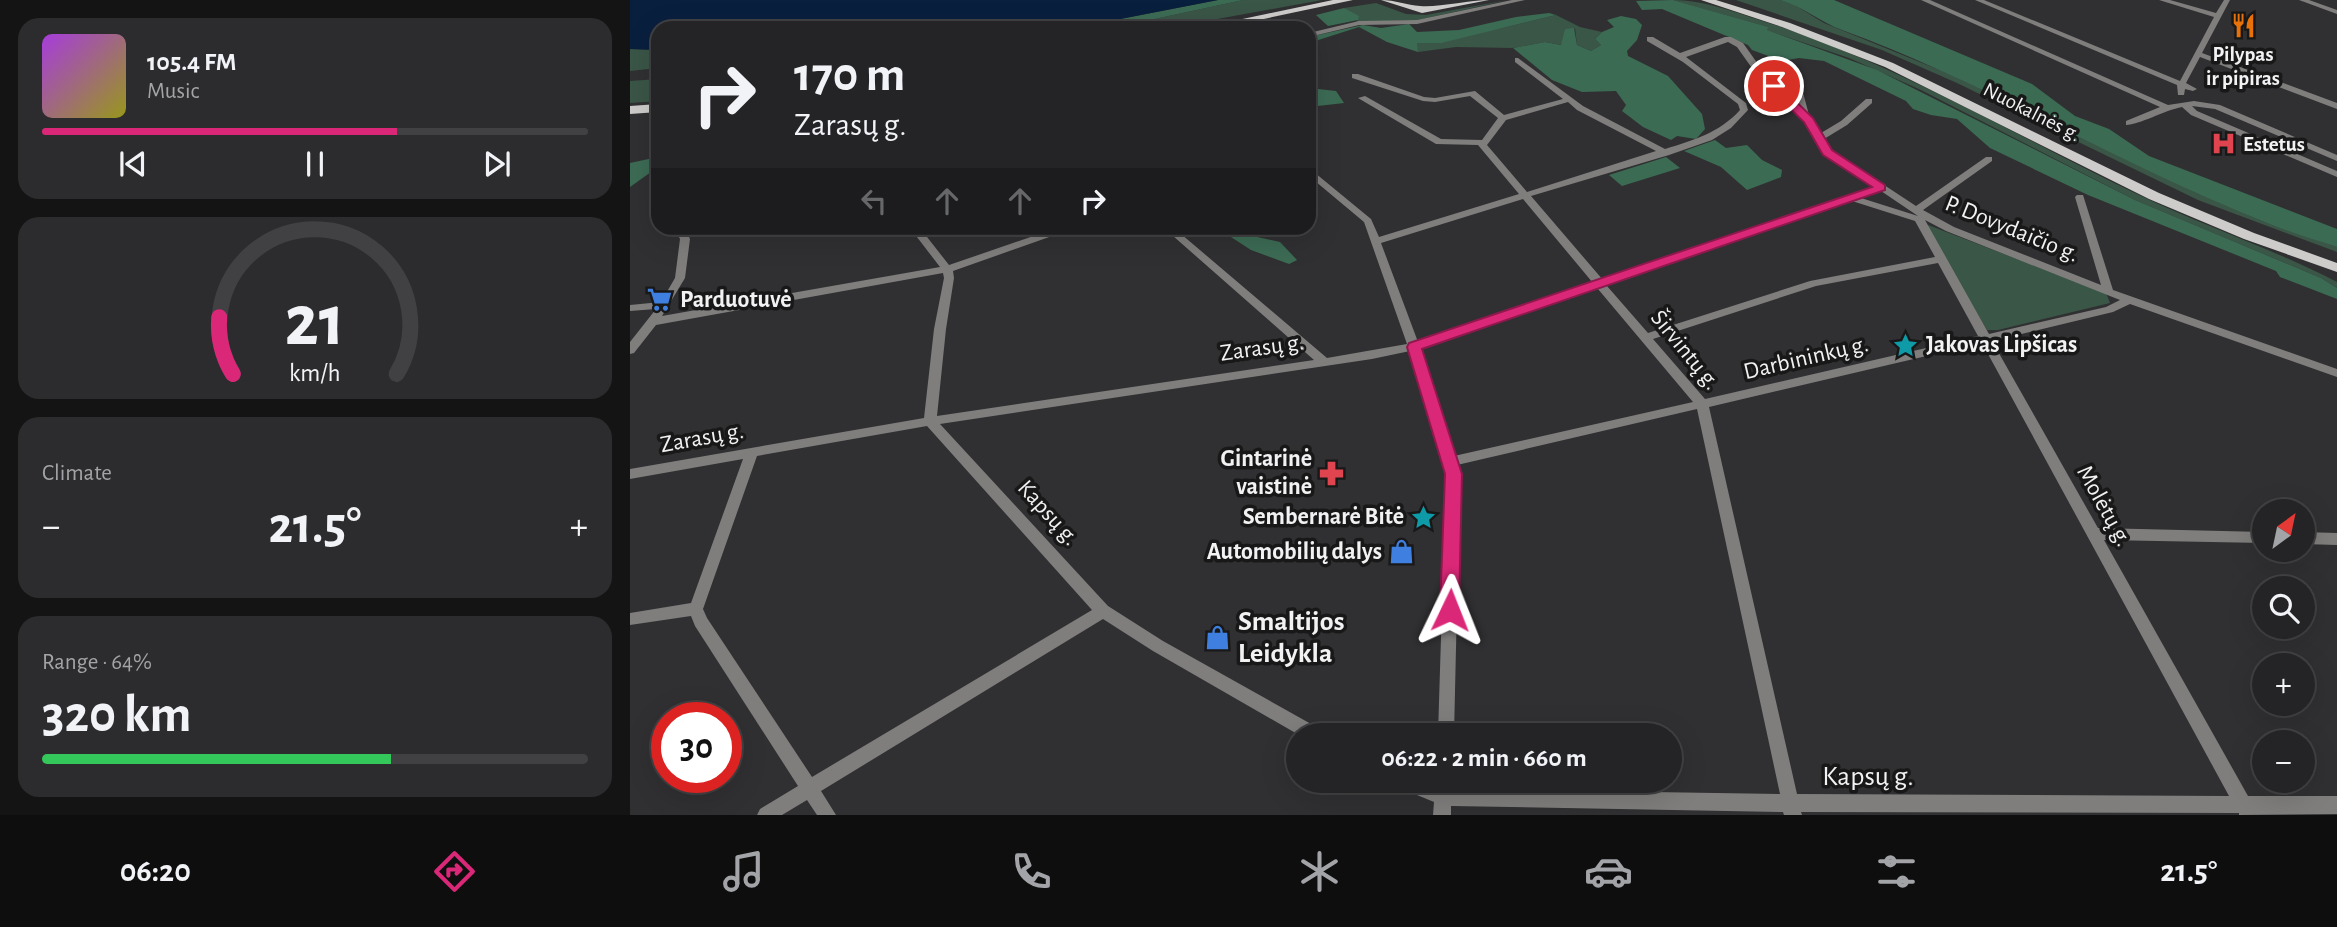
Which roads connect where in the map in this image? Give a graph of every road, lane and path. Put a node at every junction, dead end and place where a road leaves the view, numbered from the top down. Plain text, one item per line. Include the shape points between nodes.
1 (1348, 0) edge
2 (1386, 0) edge
3 (1484, 0) edge
4 (1522, 0) edge
5 (1699, 0) edge
6 (1924, 0) edge
7 (1978, 0) edge
8 (2162, 0) edge
9 (2227, 0) edge
10 (2302, 0) edge
11 (1718, 1) edge
12 (2337, 12) edge
13 (2218, 16) junction
14 (1241, 21) edge
15 (1316, 33) edge
16 (1650, 39) dead end
17 (2198, 54) junction
18 (1679, 55) junction
19 (1518, 60) dead end
20 (1784, 65) dead end
21 (2187, 75) junction
22 (1355, 76) dead end
23 (2181, 86) junction
24 (2193, 89) junction
25 (1362, 99) dead end
26 (1567, 100) junction
27 (1869, 101) dead end
28 (2184, 104) junction
29 (2165, 106) junction
30 (2337, 106) edge
31 (2217, 107) junction
32 (651, 108) edge
33 (630, 110) edge
34 (1503, 118) junction
35 (1809, 120) junction
36 (2129, 123) dead end
37 (1819, 138) junction
38 (1481, 142) junction
39 (1666, 153) junction
40 (2337, 158) edge
41 (1989, 159) dead end
42 (2337, 174) edge
43 (1316, 177) edge
44 (1881, 188) junction
45 (1524, 196) junction
46 (2080, 197) dead end
47 (1852, 198) junction
48 (1921, 215) junction
49 (683, 235) edge
50 (920, 235) edge
51 (1045, 235) edge
52 (1177, 235) edge
53 (1377, 240) junction
54 (2298, 255) junction
55 (2337, 258) edge
56 (1940, 259) junction
57 (2337, 268) edge
58 (947, 269) junction
59 (2337, 278) edge
60 (1600, 284) junction
61 (2108, 290) junction
62 (2129, 300) junction
63 (665, 305) junction
64 (630, 309) edge
65 (650, 322) junction
66 (1648, 337) junction
67 (1984, 339) junction
68 (1414, 347) junction
69 (630, 350) edge
70 (1324, 362) junction
71 (2337, 373) edge
72 (1702, 404) junction
73 (930, 421) junction
74 (752, 452) junction
75 (1450, 462) junction
76 (630, 474) edge
77 (2095, 534) junction
78 (2252, 537) edge
79 (2315, 538) edge
80 (2337, 539) edge
81 (696, 609) junction
82 (1103, 611) junction
83 (630, 619) edge
84 (1293, 723) edge
85 (1446, 723) edge
86 (810, 790) junction
87 (1444, 797) edge
88 (2337, 805) edge
89 (1792, 809) edge
90 (2246, 810) edge
91 (766, 815) edge
92 (827, 815) edge

1 - 14 main road
2 - 3 main road via 1422,10
4 - 15 street via 1417,22 1359,23
5 - 11 main road
6 - 29 street
7 - 23 street
8 - 13 street
9 - 13 street
10 - 12 street
11 - 54 main road, Nuokalnės g. via 1889,65 2154,196
11 - 55 main road, Nuokalnės g. via 1811,27 1889,57 2202,207
13 - 17 street
16 - 18 street
17 - 21 street
17 - 30 street
18 - 35 street, P. Dovydaičio g. via 1728,40 1741,45 1757,69
18 - 39 street via 1742,103 1744,110 1720,133
19 - 26 street
20 - 35 street via 1797,85
21 - 23 street
21 - 24 street
22 - 34 street via 1423,99 1472,93
23 - 24 street
23 - 28 street
24 - 31 street
25 - 38 street via 1439,142
26 - 34 street
26 - 39 street
27 - 37 street
28 - 29 street
28 - 31 street
28 - 42 street via 2194,113
29 - 36 street
31 - 40 street
32 - 33 main road
34 - 38 street
35 - 37 street, P. Dovydaičio g.
37 - 44 street, P. Dovydaičio g. via 1827,152
38 - 45 street, Širvintų g.
39 - 45 street
41 - 48 street
43 - 53 street via 1363,215
44 - 47 street, Zarasų g.
44 - 48 street, P. Dovydaičio g.
45 - 53 street
45 - 60 street, Širvintų g.
46 - 61 street
47 - 48 street
47 - 60 street, Zarasų g.
48 - 56 street, Molėtų g.
48 - 61 street, P. Dovydaičio g.
49 - 63 street via 680,278
50 - 58 street
51 - 58 street
52 - 70 street
53 - 68 street
54 - 57 main road, Nuokalnės g.
54 - 59 main road
56 - 66 street via 1814,283
56 - 67 street, Molėtų g.
58 - 65 street
58 - 73 street
60 - 66 street, Širvintų g.
60 - 68 street, Zarasų g.
61 - 62 street, P. Dovydaičio g.
62 - 67 street, Darbininkų g. via 2109,310
62 - 71 street, P. Dovydaičio g.
63 - 64 street
63 - 65 street
65 - 69 street
66 - 72 street, Širvintų g.
67 - 72 street, Darbininkų g.
67 - 77 street, Molėtų g.
68 - 70 street, Zarasų g.
68 - 75 street
70 - 73 street, Zarasų g.
72 - 75 street, Darbininkų g.
72 - 89 street, Širvintų g.
73 - 74 street, Zarasų g.
73 - 82 street, Kapsų g.
74 - 76 street, Zarasų g.
74 - 81 street
75 - 85 street
77 - 78 street
77 - 90 street, Molėtų g.
79 - 80 street
81 - 83 street
81 - 86 street
82 - 84 street, Kapsų g.
82 - 86 street
86 - 91 street
86 - 92 street
87 - 89 street, Kapsų g.
88 - 90 street, Kapsų g.
89 - 90 street, Kapsų g.

